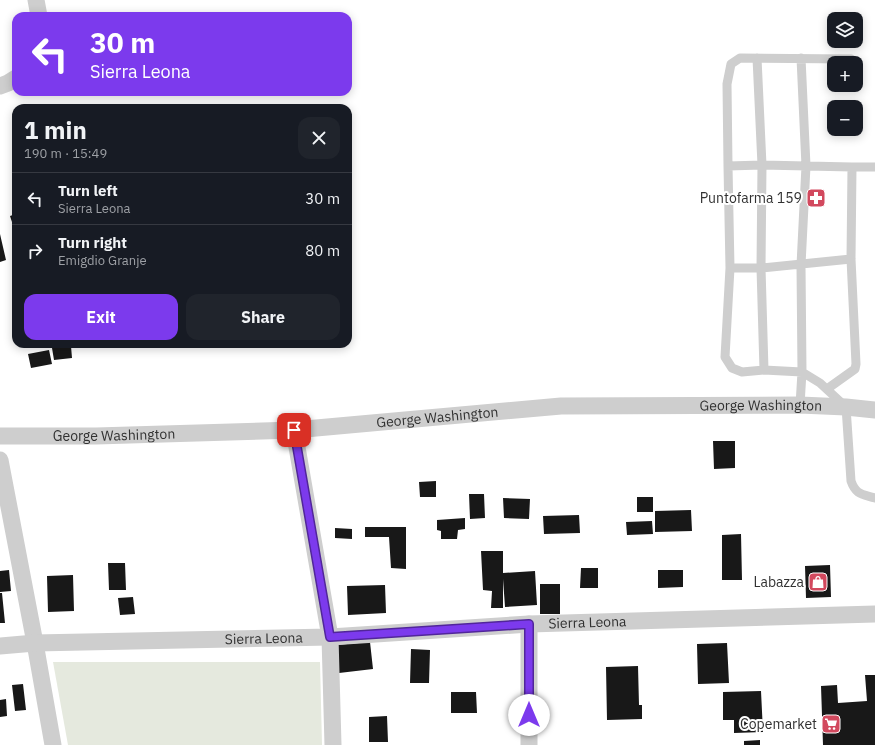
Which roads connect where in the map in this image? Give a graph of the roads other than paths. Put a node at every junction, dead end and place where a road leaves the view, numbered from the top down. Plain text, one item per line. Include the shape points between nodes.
1 (36, 0) edge
2 (38, 12) edge
3 (757, 58) junction
4 (801, 58) junction
5 (827, 59) edge
6 (12, 80) edge
7 (0, 86) edge
8 (762, 165) junction
9 (728, 166) junction
10 (806, 166) junction
11 (852, 167) junction
12 (875, 167) edge
13 (851, 260) junction
14 (801, 264) junction
15 (730, 268) junction
16 (761, 268) junction
17 (764, 370) junction
18 (802, 372) junction
19 (827, 389) junction
20 (800, 405) junction
21 (846, 407) junction
22 (875, 410) edge
23 (294, 430) junction
24 (0, 436) edge
25 (0, 460) edge
26 (875, 498) edge
27 (875, 614) edge
28 (529, 624) junction
29 (330, 637) junction
30 (35, 642) junction
31 (0, 646) edge
32 (53, 745) edge
33 (333, 745) edge
34 (529, 745) edge

1 - 2 street
3 - 4 lane
3 - 8 lane
3 - 9 lane via 740,58 731,64 727,84
4 - 5 lane
4 - 10 lane
6 - 7 street
8 - 9 lane
8 - 10 lane
8 - 16 lane
9 - 15 lane
10 - 11 lane
10 - 14 lane
11 - 12 lane
11 - 13 lane
13 - 14 lane
13 - 19 lane via 856,364 855,369
14 - 16 lane
14 - 18 lane
15 - 16 lane
15 - 17 lane via 725,357 732,368 742,372
16 - 17 lane
17 - 18 lane
18 - 19 lane
18 - 20 lane
19 - 21 lane
20 - 21 street, George Washington
20 - 23 street, George Washington via 561,406
21 - 22 street, George Washington
21 - 26 lane via 851,481 855,491
23 - 24 street, George Washington via 103,436
23 - 29 street
25 - 30 street
27 - 28 street, Sierra Leona
28 - 29 street, Sierra Leona
28 - 34 street
29 - 30 street, Sierra Leona
29 - 33 street
30 - 31 street, Sierra Leona
30 - 32 street

